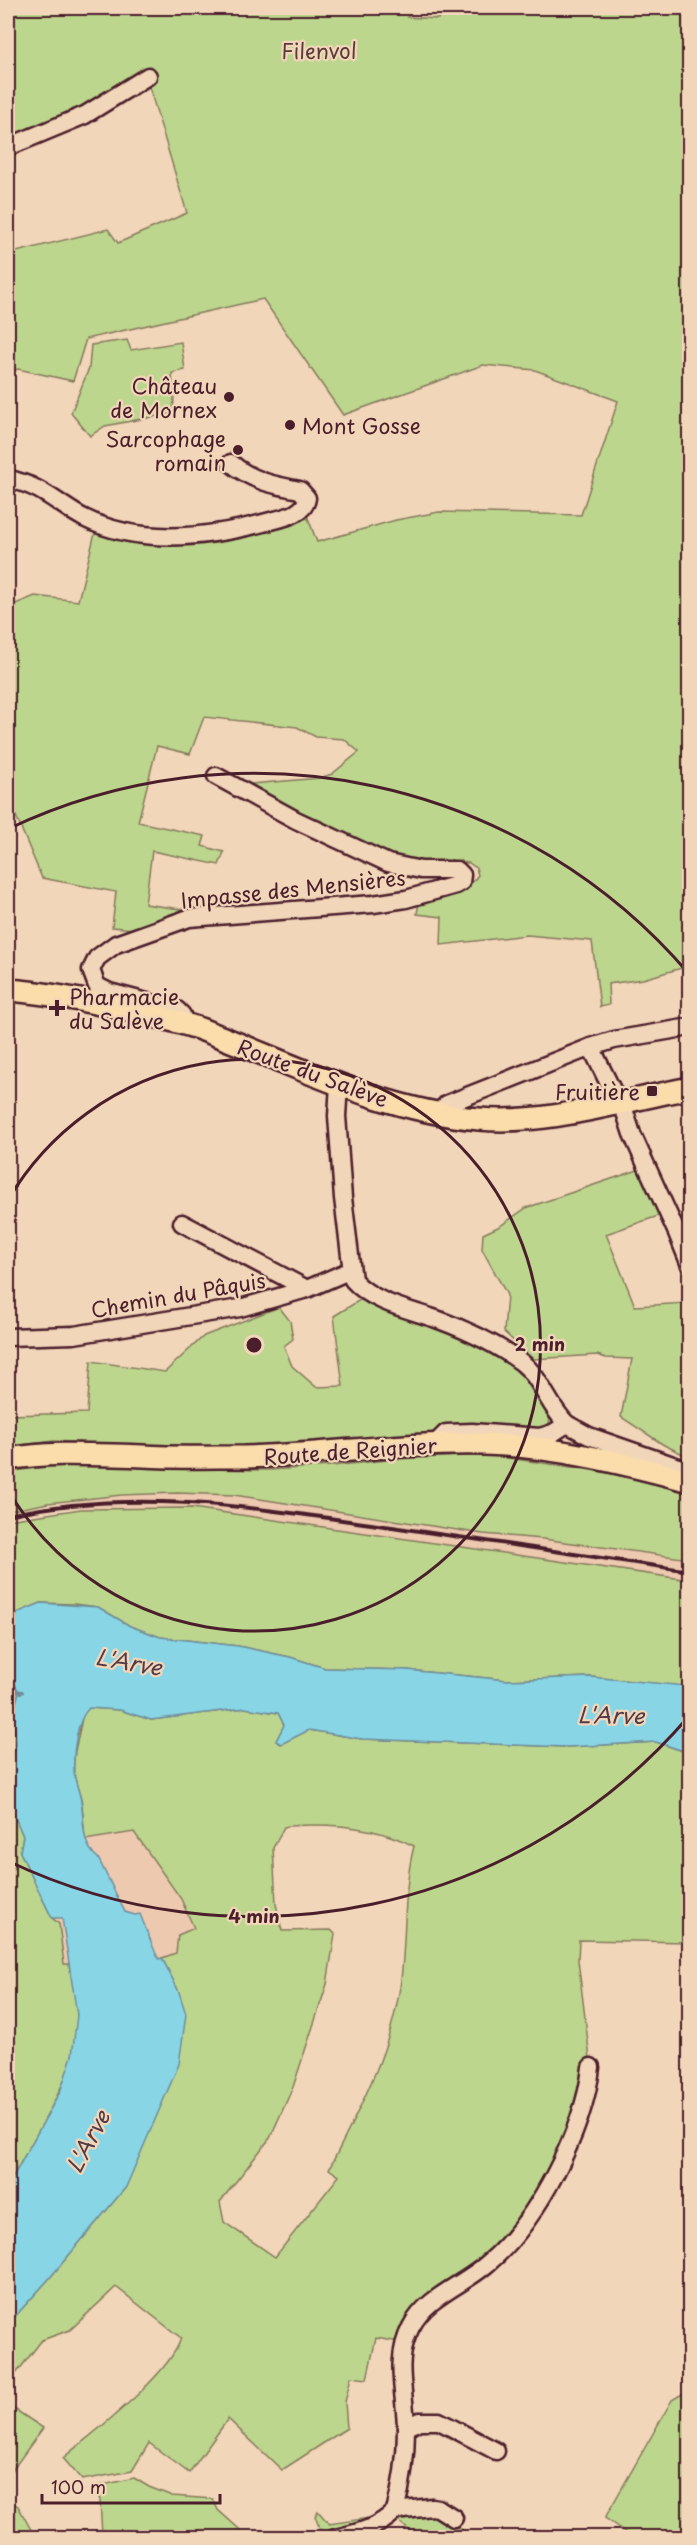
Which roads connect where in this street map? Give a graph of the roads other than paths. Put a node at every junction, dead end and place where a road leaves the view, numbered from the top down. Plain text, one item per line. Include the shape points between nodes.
1 (148, 76) dead end
2 (8, 147) edge
3 (231, 463) dead end
4 (8, 478) edge
5 (216, 776) dead end
6 (8, 990) edge
7 (181, 1023) junction
8 (690, 1027) edge
9 (591, 1047) junction
10 (339, 1084) junction
11 (690, 1088) edge
12 (690, 1099) edge
13 (620, 1103) junction
14 (438, 1113) junction
15 (182, 1223) dead end
16 (690, 1265) edge
17 (351, 1270) junction
18 (307, 1289) junction
19 (8, 1337) edge
20 (567, 1424) junction
21 (435, 1444) junction
22 (8, 1459) edge
23 (690, 1471) edge
24 (690, 1482) edge
25 (591, 2067) dead end
26 (406, 2428) junction
27 (496, 2451) dead end
28 (395, 2511) junction
29 (454, 2518) dead end
30 (335, 2538) edge

1 - 2 street via 85,115
3 - 4 street via 265,484 300,490 307,498 306,504 284,517 230,531 189,536 130,534 81,517 33,487
5 - 7 street, Impasse des Mensières via 376,858 405,868 457,870 462,879 437,892 373,904 189,918 116,944 97,958 91,970 97,986 177,1010 182,1015
6 - 7 main road, Route du Salève via 66,996
7 - 10 main road, Route du Salève
8 - 9 street
9 - 13 street
9 - 14 street via 447,1104
10 - 14 main road, Route du Salève
10 - 17 street via 338,1116
11 - 13 main road, Route du Salève
12 - 13 main road, Route du Salève via 652,1105
13 - 14 main road, Route du Salève via 515,1120
13 - 16 street
15 - 18 street
17 - 18 street, Chemin du Pâquis
17 - 20 street via 359,1287 520,1361 534,1376 555,1413
18 - 19 street, Chemin du Pâquis via 258,1304 135,1326 74,1335
20 - 21 street via 540,1437 446,1433
20 - 23 street via 589,1436
21 - 22 main road, Route de Reignier via 246,1456 66,1452
21 - 24 main road, Route de Reignier via 525,1447 629,1465
25 - 26 street via 577,2123 531,2214 499,2254 430,2302 411,2327 400,2378
26 - 27 street via 419,2421 440,2421
26 - 28 street
28 - 29 street via 432,2507
28 - 30 street via 372,2528

